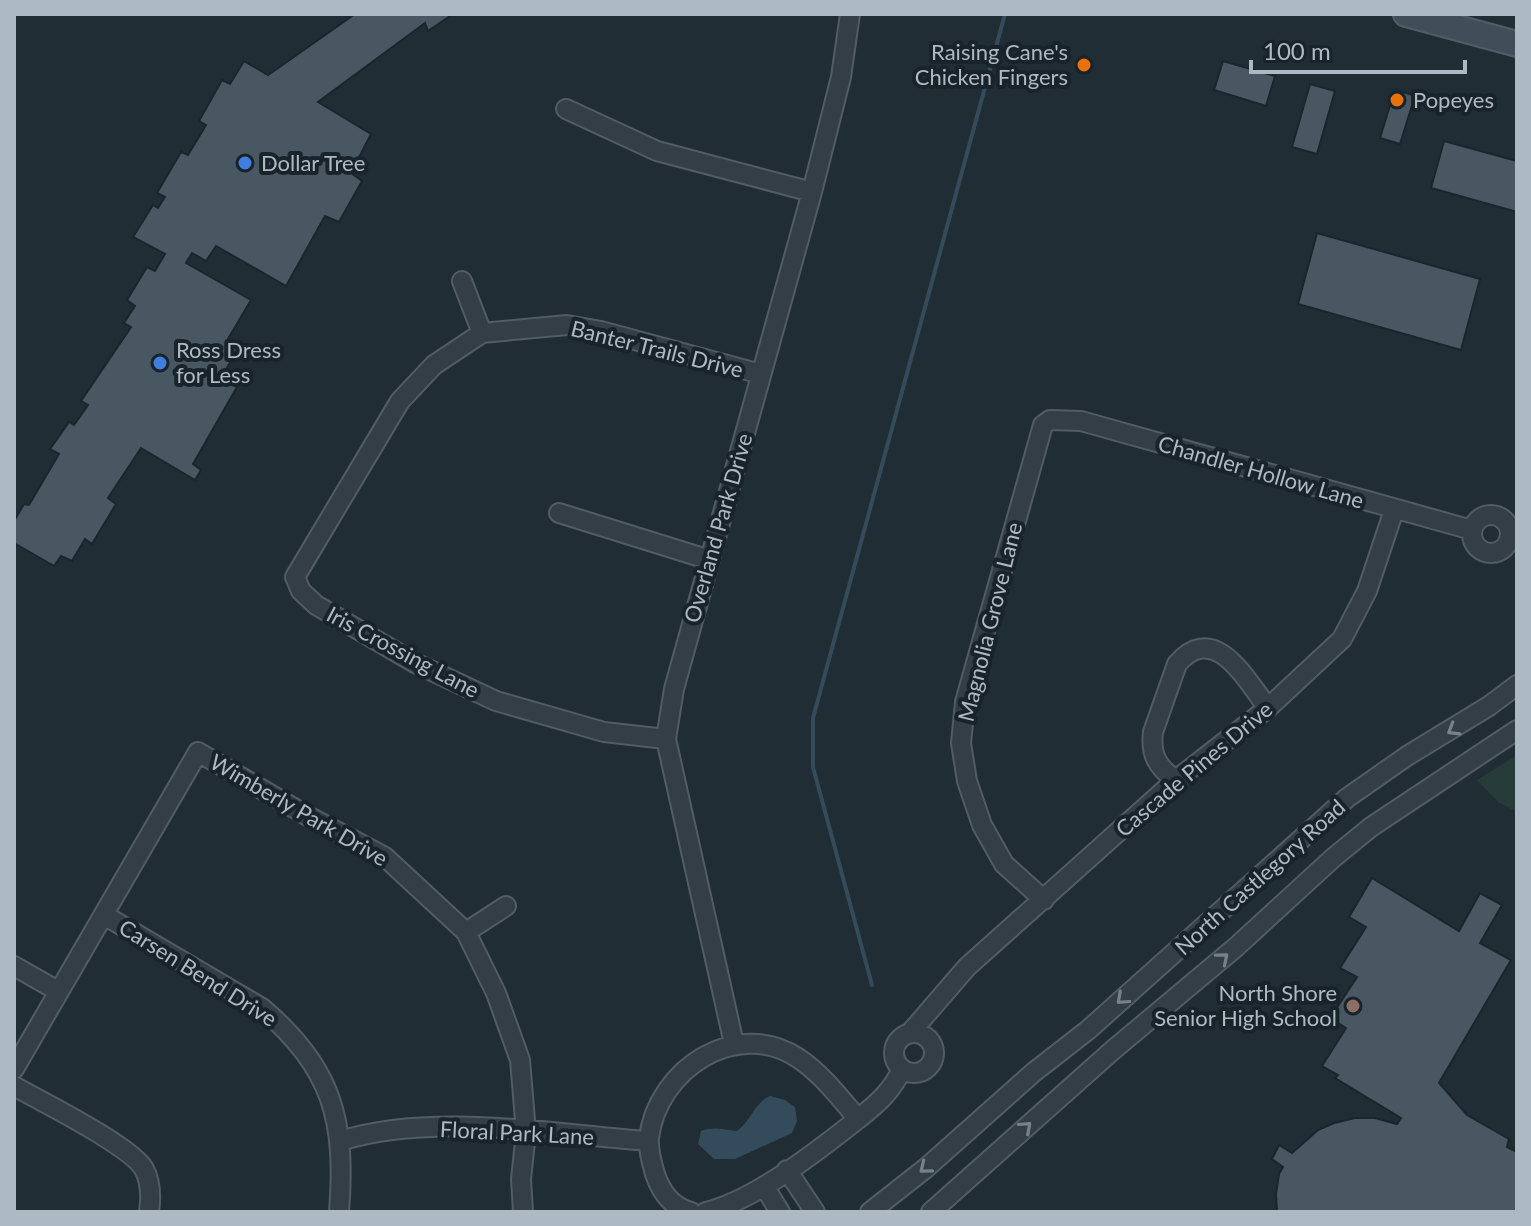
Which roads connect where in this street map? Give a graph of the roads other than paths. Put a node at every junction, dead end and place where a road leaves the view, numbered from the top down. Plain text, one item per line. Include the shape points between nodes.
1 (850, 14) edge
2 (1406, 14) edge
3 (1517, 44) edge
4 (566, 109) dead end
5 (812, 192) junction
6 (462, 281) dead end
7 (482, 333) junction
8 (761, 374) junction
9 (1050, 420) joint
10 (1394, 510) junction
11 (559, 513) dead end
12 (1472, 530) dead end
13 (710, 560) junction
14 (295, 577) joint
15 (1517, 685) edge
16 (1268, 708) junction
17 (1517, 730) edge
18 (666, 739) junction
19 (1176, 780) junction
20 (1044, 900) junction
21 (506, 906) dead end
22 (104, 915) junction
23 (466, 932) junction
24 (14, 966) edge
25 (58, 991) junction
26 (944, 995) junction
27 (910, 1033) junction
28 (734, 1044) junction
29 (932, 1044) junction
30 (14, 1069) edge
31 (902, 1069) junction
32 (14, 1086) edge
33 (858, 1119) junction
34 (526, 1132) junction
35 (340, 1141) junction
36 (648, 1141) junction
37 (787, 1170) junction
38 (764, 1186) junction
39 (149, 1212) edge
40 (339, 1212) edge
41 (523, 1212) edge
42 (691, 1212) edge
43 (706, 1212) edge
44 (780, 1212) edge
45 (815, 1212) edge
46 (870, 1212) edge
47 (931, 1212) edge

1 - 5 street, Overland Park Drive via 841,77
2 - 3 main road
4 - 5 street via 657,151
5 - 8 street, Overland Park Drive
6 - 7 street
7 - 8 street, Banter Trails Drive via 567,325
7 - 14 street, Banter Trails Drive via 434,365 400,401
8 - 13 street, Overland Park Drive
9 - 10 street, Chandler Hollow Lane via 1081,421
9 - 20 street, Magnolia Grove Lane via 1039,437 971,679 961,743 982,825 1004,864
10 - 12 street, Chandler Hollow Lane
10 - 16 street, Cascade Pines Drive via 1367,591 1342,639
11 - 13 street
13 - 18 street, Overland Park Drive via 674,689
14 - 18 street, Iris Crossing Lane via 316,605 415,663 496,701 604,732
15 -> 46 street, North Castlegory Road via 1347,798 1088,1030
16 - 19 street, Cascade Pines Drive
16 - 19 street via 1224,653 1205,648 1185,656 1177,664 1151,743 1158,765
47 -> 17 street, North Castlegory Road via 1333,858
18 - 28 street, Overland Park Drive
19 - 20 street, Cascade Pines Drive
20 - 26 street, Cascade Pines Drive via 967,967
21 - 23 street
22 - 23 street, Wimberly Park Drive via 198,752 385,857
22 - 25 street
22 - 35 street, Carsen Bend Drive via 262,1008 283,1026 312,1060 334,1104
23 - 34 street, Wimberly Park Drive via 520,1060
24 - 25 street
25 - 30 street
26 - 27 street, Cascade Pines Drive
26 - 29 street, Cascade Pines Drive
27 - 29 street via 924,1035
27 - 31 street via 894,1047
28 - 33 street via 773,1047 797,1057
28 - 36 street via 689,1066 673,1081
29 - 31 street via 934,1058 928,1067 916,1073
31 - 33 street via 883,1099
32 - 39 street via 127,1151 144,1170
33 - 37 street
34 - 35 street, Floral Park Lane via 465,1126 362,1134
34 - 36 street, Floral Park Lane
34 - 41 street, Wimberly Park Drive
35 - 40 street, Carsen Bend Drive
36 - 42 street via 662,1192
37 - 38 street
37 - 45 street
38 - 43 street
38 - 44 street

